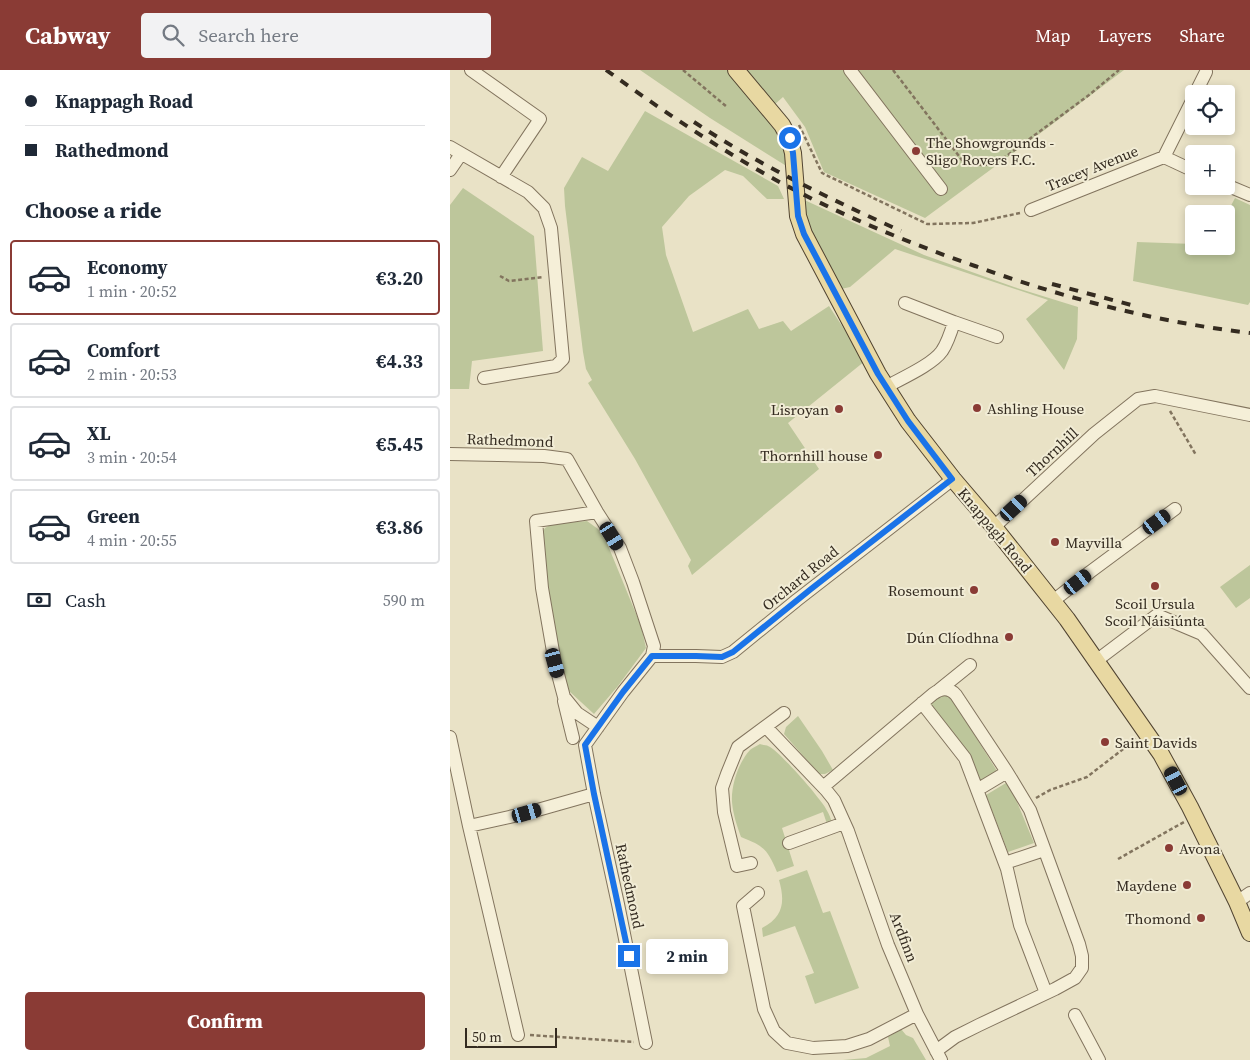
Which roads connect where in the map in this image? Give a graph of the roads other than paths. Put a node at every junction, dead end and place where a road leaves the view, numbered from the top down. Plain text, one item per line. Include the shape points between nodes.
1 (470, 70) edge
2 (736, 70) edge
3 (850, 70) edge
4 (1206, 72) dead end
5 (1199, 85) edge
6 (1185, 114) edge
7 (450, 147) edge
8 (461, 154) junction
9 (1164, 157) junction
10 (1185, 167) edge
11 (450, 170) edge
12 (501, 177) junction
13 (941, 189) dead end
14 (1235, 189) edge
15 (1250, 195) edge
16 (1031, 210) road end
17 (905, 303) dead end
18 (954, 322) junction
19 (997, 337) dead end
20 (484, 378) dead end
21 (886, 387) junction
22 (1250, 415) edge
23 (450, 454) edge
24 (952, 479) junction
25 (1175, 509) dead end
26 (597, 512) junction
27 (994, 527) junction
28 (1053, 601) junction
29 (652, 656) junction
30 (1096, 660) junction
31 (970, 665) dead end
32 (1250, 688) edge
33 (939, 690) junction
34 (564, 698) junction
35 (922, 703) junction
36 (784, 713) dead end
37 (598, 727) junction
38 (766, 727) junction
39 (450, 737) edge
40 (572, 738) dead end
41 (1007, 772) junction
42 (823, 787) junction
43 (977, 790) junction
44 (594, 794) junction
45 (844, 823) junction
46 (469, 826) junction
47 (789, 843) dead end
48 (1044, 850) junction
49 (751, 863) dead end
50 (1005, 863) junction
51 (758, 894) dead end
52 (1243, 898) edge
53 (1250, 933) edge
54 (1046, 993) junction
55 (917, 1014) junction
56 (1075, 1015) dead end
57 (518, 1035) road end
58 (646, 1043) road end
59 (938, 1055) edge
60 (1100, 1060) edge

1 - 12 street via 540,119
2 - 21 main road, Knappagh Road via 790,138 798,216 804,234
3 - 13 street
4 - 5 street
6 - 9 street
7 - 8 street
8 - 11 street
8 - 12 street
9 - 10 street
9 - 16 street, Tracey Avenue
12 - 20 street via 528,192 544,208 551,228 563,359 556,366
14 - 15 street
17 - 18 street
18 - 19 street
18 - 21 street via 941,352 927,364
21 - 24 main road, Knappagh Road
22 - 27 street, Thornhill via 1162,397 1138,399 1094,434
23 - 26 street, Rathedmond via 567,459
24 - 27 main road, Knappagh Road
24 - 29 street, Orchard Road via 733,652 722,657
25 - 28 street
26 - 29 street, Rathedmond via 620,548 633,582 654,646
26 - 34 street via 536,521 542,588
27 - 28 main road, Knappagh Road
28 - 30 main road, Knappagh Road
29 - 37 street, Rathedmond
30 - 32 street via 1157,615 1202,634
30 - 52 main road, Knappagh Road via 1161,754
31 - 33 street
33 - 35 street
33 - 41 street via 952,690
34 - 37 street via 577,713
34 - 40 street
35 - 42 street
35 - 43 street via 965,758
36 - 38 street
37 - 44 street, Rathedmond via 585,745
38 - 42 street, Ardfinn
38 - 49 street via 738,747 722,788 724,812 737,866
39 - 46 street
41 - 43 street
41 - 48 street via 1027,805
42 - 45 street, Ardfinn via 834,800
43 - 50 street
44 - 46 street
44 - 58 street, Rathedmond
45 - 47 street
45 - 55 street, Ardfinn
46 - 57 street
48 - 50 street
48 - 54 street via 1082,956 1082,968 1075,978
50 - 54 street via 1020,925
51 - 55 street via 744,906 764,1009 774,1032 787,1043 813,1048 847,1046 869,1039
52 - 53 main road, Knappagh Road
54 - 59 street via 956,1037
55 - 59 street, Ardfinn
56 - 60 street

